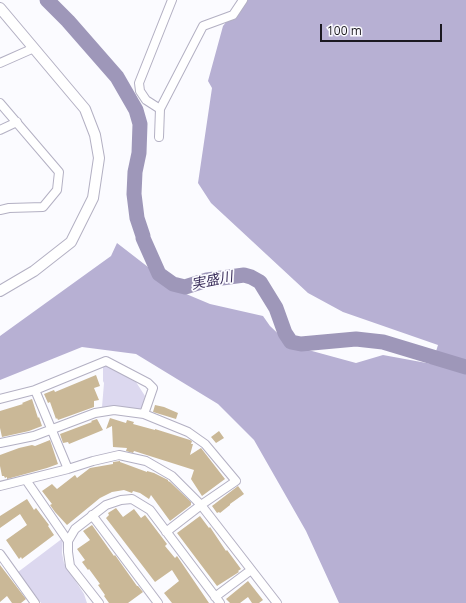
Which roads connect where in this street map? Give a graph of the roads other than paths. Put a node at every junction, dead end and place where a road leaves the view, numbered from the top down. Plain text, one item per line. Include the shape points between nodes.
1 (172, 0) edge
2 (243, 0) edge
3 (0, 8) edge
4 (34, 48) junction
5 (0, 63) edge
6 (0, 103) edge
7 (160, 108) junction
8 (17, 122) junction
9 (0, 130) edge
10 (159, 137) dead end
11 (0, 210) edge
12 (0, 291) edge
13 (35, 390) junction
14 (0, 399) edge
15 (144, 414) junction
16 (51, 429) junction
17 (0, 443) edge
18 (68, 469) junction
19 (26, 480) junction
20 (0, 486) edge
21 (201, 505) junction
22 (92, 515) junction
23 (166, 532) junction
24 (68, 541) junction
25 (0, 554) edge
26 (251, 570) junction
27 (218, 600) edge
28 (35, 603) edge
29 (99, 603) edge
30 (158, 603) edge
31 (276, 603) edge

1 - 7 street via 139,83 140,91 146,100
2 - 7 street via 233,14 203,26
3 - 4 street
4 - 5 street
4 - 12 street via 85,109 95,135 99,158 93,198 71,242 34,271
6 - 8 street
7 - 10 street
8 - 9 street
8 - 11 street via 59,172 57,190 43,207
13 - 14 street
13 - 15 street via 106,361 153,388
13 - 16 street
15 - 16 street via 114,410 95,413
15 - 21 street via 188,432 205,444 236,481
16 - 17 street via 34,436
16 - 18 street
18 - 19 street
18 - 21 street via 119,455 146,461 172,476
19 - 20 street
19 - 24 street
21 - 23 street
21 - 26 street
22 - 23 street via 106,505 121,500 132,500 150,510
22 - 24 street via 75,529
22 - 30 street
23 - 27 street
24 - 29 street via 70,566
25 - 28 street
26 - 27 street
26 - 31 street

